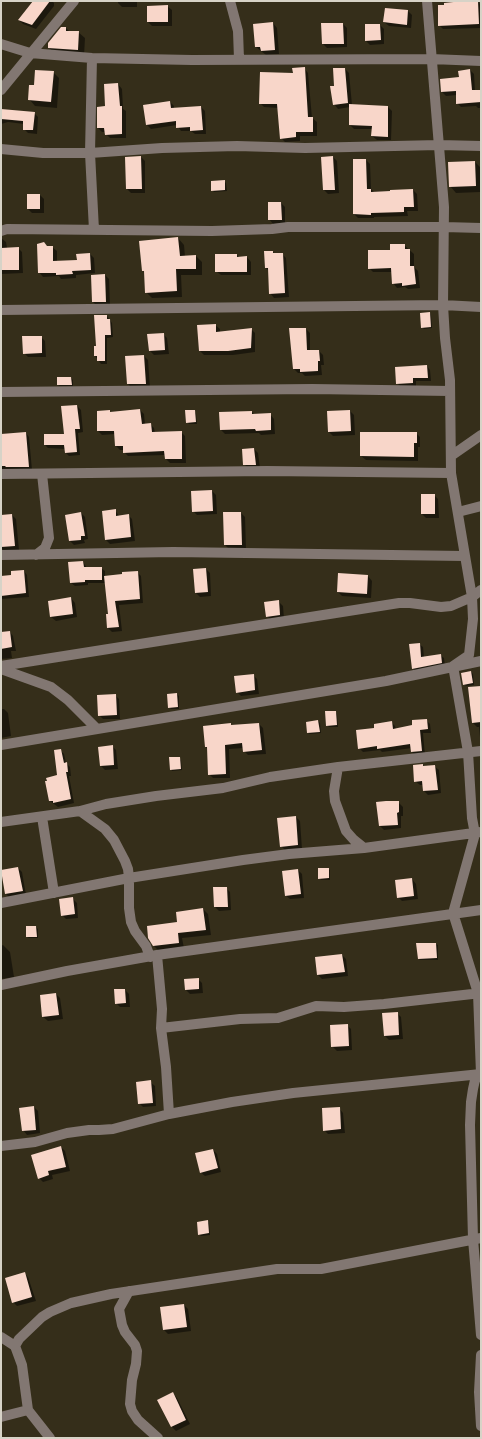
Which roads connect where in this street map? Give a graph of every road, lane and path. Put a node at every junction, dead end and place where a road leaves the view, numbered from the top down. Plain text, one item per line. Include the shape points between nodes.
1 (74, 1) edge
2 (230, 1) edge
3 (427, 1) edge
4 (1, 44) edge
5 (30, 53) junction
6 (92, 58) junction
7 (239, 59) junction
8 (431, 59) junction
9 (481, 61) edge
10 (1, 90) edge
11 (439, 145) junction
12 (481, 146) edge
13 (1, 149) edge
14 (90, 153) junction
15 (444, 227) junction
16 (481, 228) edge
17 (94, 230) junction
18 (1, 231) edge
19 (443, 305) junction
20 (481, 307) edge
21 (1, 310) edge
22 (450, 391) junction
23 (1, 392) edge
24 (481, 434) edge
25 (451, 456) junction
26 (451, 473) junction
27 (1, 474) edge
28 (42, 474) junction
29 (481, 506) edge
30 (458, 512) junction
31 (1, 555) edge
32 (36, 555) junction
33 (464, 556) junction
34 (481, 590) edge
35 (472, 597) junction
36 (481, 661) edge
37 (1, 666) edge
38 (453, 666) junction
39 (1, 669) edge
40 (96, 728) junction
41 (1, 745) edge
42 (481, 750) edge
43 (468, 752) junction
44 (338, 767) junction
45 (80, 811) junction
46 (42, 817) junction
47 (1, 822) edge
48 (478, 833) edge
49 (364, 848) junction
50 (130, 878) junction
51 (54, 893) junction
52 (1, 903) edge
53 (481, 910) edge
54 (453, 913) junction
55 (154, 956) junction
56 (1, 985) edge
57 (479, 993) edge
58 (161, 1028) junction
59 (481, 1074) edge
60 (169, 1114) junction
61 (1, 1146) edge
62 (477, 1238) edge
63 (129, 1291) junction
64 (481, 1336) edge
65 (6, 1341) edge
66 (481, 1355) edge
67 (480, 1392) edge
68 (28, 1410) junction
69 (1, 1417) edge
70 (481, 1426) edge
71 (50, 1438) edge
72 (158, 1438) edge

1 - 5 street
2 - 7 street via 238,31
3 - 8 street
4 - 5 street
5 - 6 street
5 - 10 street
6 - 7 street
6 - 14 street
7 - 8 street
8 - 9 street
8 - 11 street
11 - 12 street
11 - 14 street via 305,148 237,146
11 - 15 street
13 - 14 street via 44,153
14 - 17 street
15 - 16 street
15 - 17 street via 288,227 212,231
15 - 19 street
17 - 18 street
19 - 20 street
19 - 21 street
19 - 22 street
22 - 23 street via 312,389
22 - 25 street
24 - 25 street
25 - 26 street
26 - 28 street via 267,471
26 - 30 street
27 - 28 street
28 - 32 street via 49,538 44,548
29 - 30 street
30 - 33 street
31 - 32 street
32 - 33 street via 173,552
33 - 35 street
34 - 35 street
35 - 37 street via 451,606 399,603
35 - 38 street via 473,619 468,655
36 - 38 street
38 - 40 street via 386,681
38 - 43 street
39 - 40 street via 51,687
40 - 41 street
42 - 43 street
43 - 44 street
43 - 48 street via 472,818
44 - 45 street via 270,777 223,788 106,804
44 - 49 street via 335,801 346,831
45 - 46 street
45 - 50 street via 105,829 114,840
46 - 47 street
46 - 51 street
48 - 49 street
48 - 54 street
49 - 50 street via 289,854
50 - 51 street
50 - 55 street via 129,908 132,922
51 - 52 street
53 - 54 street
54 - 55 street
54 - 57 street
55 - 56 street
55 - 58 street via 161,1002
57 - 58 street via 384,1004 316,1006 278,1018 240,1019
57 - 59 street
58 - 60 street
59 - 60 street via 292,1093
59 - 62 street via 475,1080 470,1102
60 - 61 street via 113,1129 89,1130 35,1142
62 - 63 street via 321,1269 278,1269
62 - 64 street
63 - 65 street via 71,1303 50,1312 19,1339
63 - 72 street via 119,1309 125,1332 137,1351 130,1404 138,1420
65 - 68 street via 22,1365
66 - 67 street
67 - 70 street
68 - 69 street
68 - 71 street

